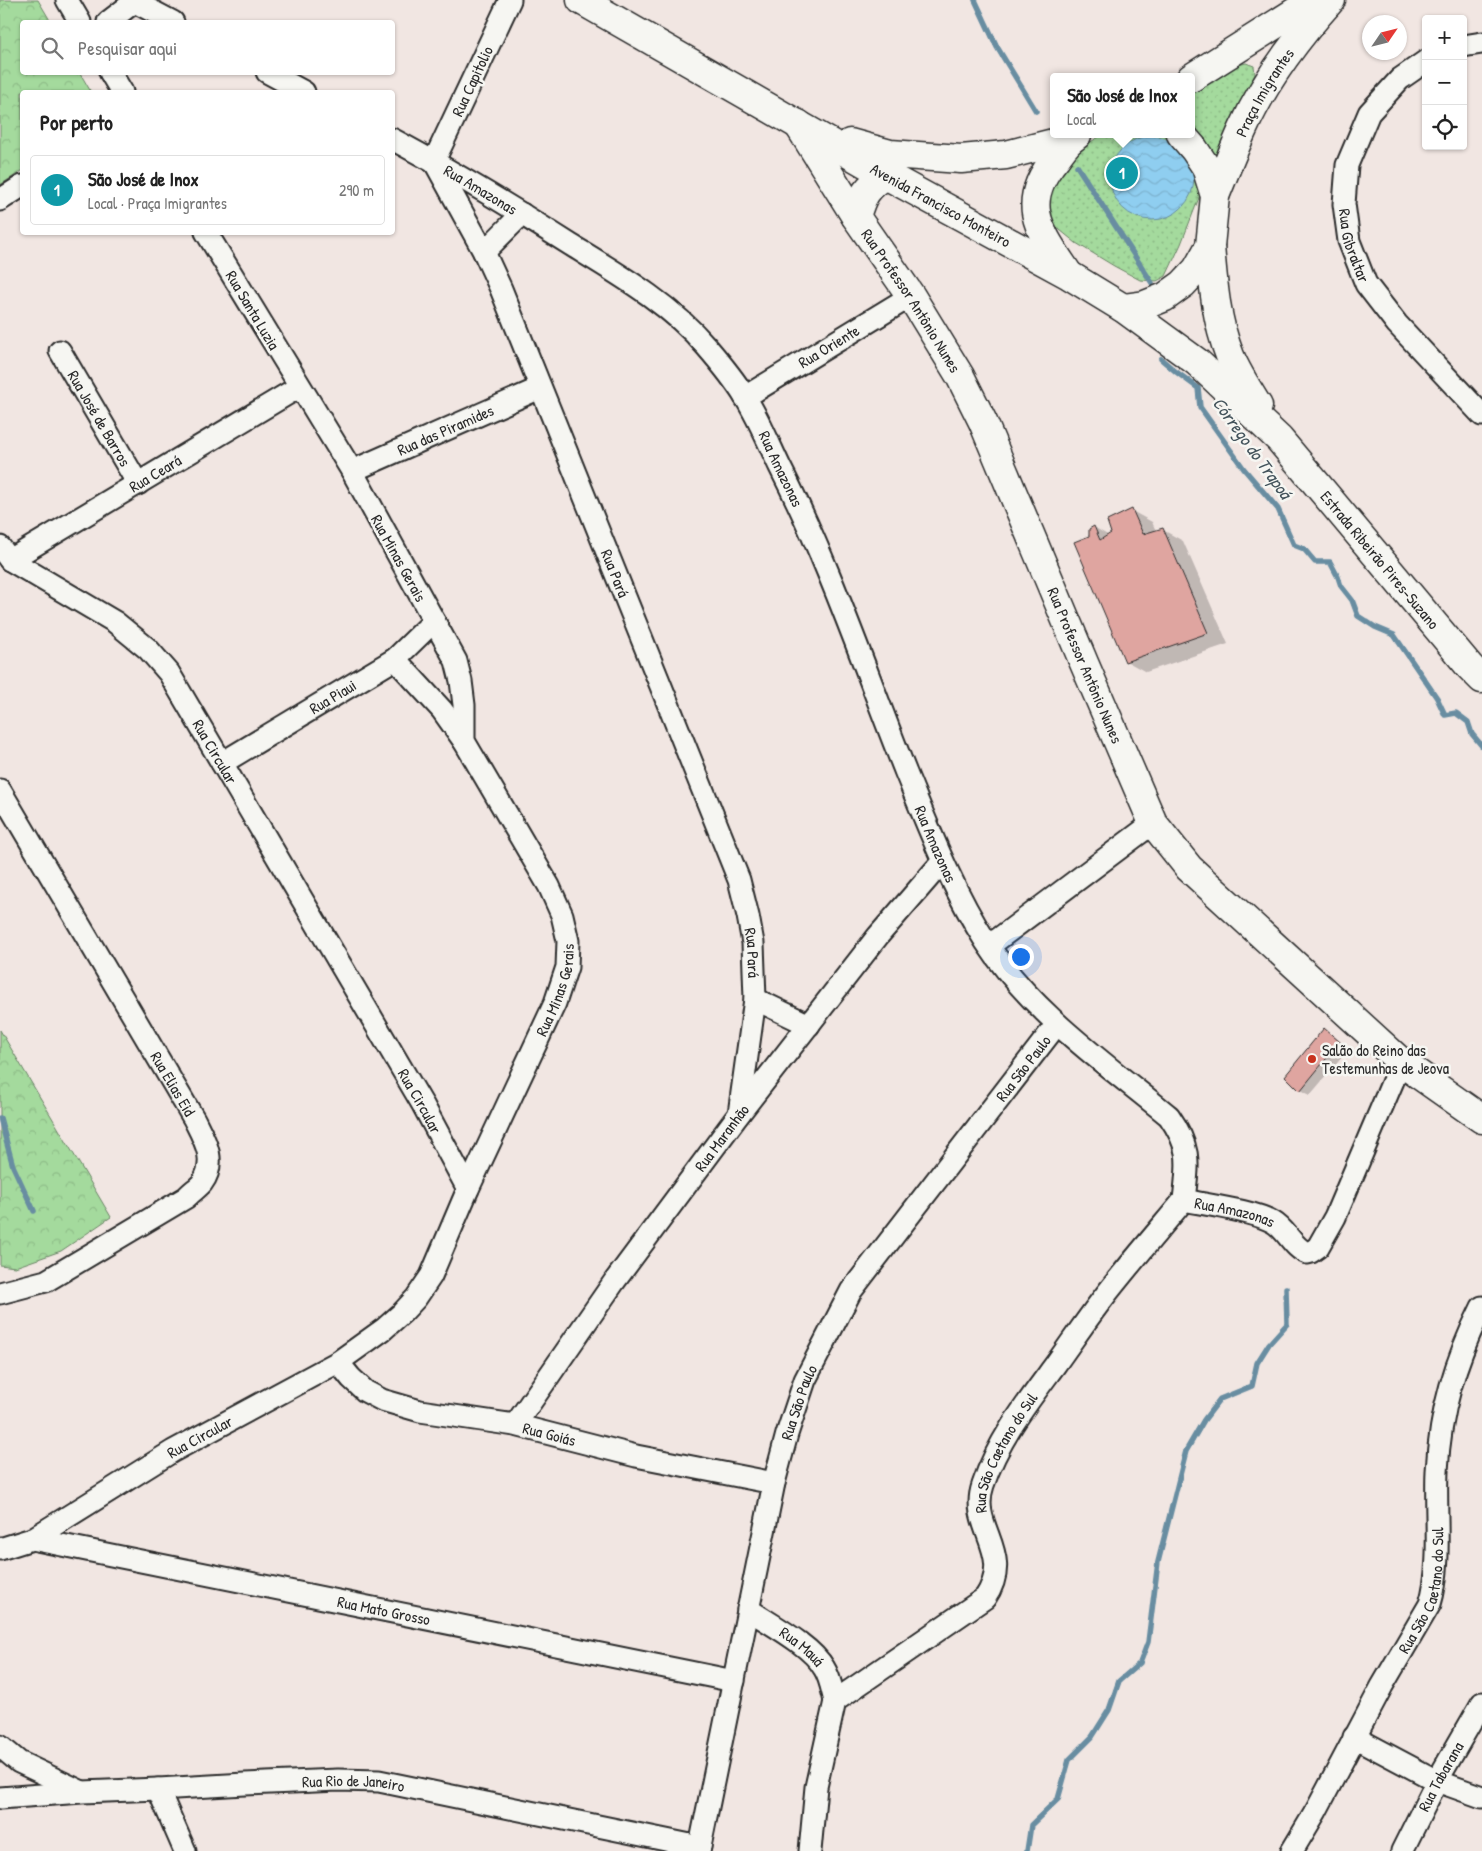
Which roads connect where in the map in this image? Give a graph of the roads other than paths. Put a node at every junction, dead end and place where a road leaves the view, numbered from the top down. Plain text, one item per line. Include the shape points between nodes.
1 (67, 0) edge
2 (510, 0) edge
3 (581, 0) edge
4 (1331, 0) edge
5 (133, 1) edge
6 (1296, 5) edge
7 (79, 20) edge
8 (110, 20) edge
9 (169, 20) edge
10 (1482, 43) edge
11 (1467, 45) edge
12 (1422, 64) edge
13 (112, 75) edge
14 (273, 75) edge
15 (1195, 75) edge
16 (121, 90) edge
17 (300, 90) edge
18 (805, 128) junction
19 (1068, 138) edge
20 (1073, 138) edge
21 (1184, 138) edge
22 (395, 141) edge
23 (434, 161) junction
24 (886, 175) junction
25 (20, 187) edge
26 (1215, 196) junction
27 (0, 200) edge
28 (522, 214) junction
29 (856, 217) junction
30 (208, 235) edge
31 (1210, 246) junction
32 (484, 252) junction
33 (1069, 275) junction
34 (911, 296) junction
35 (1123, 308) junction
36 (60, 351) dead end
37 (299, 387) junction
38 (540, 388) junction
39 (745, 397) junction
40 (1482, 415) edge
41 (1279, 439) junction
42 (352, 471) junction
43 (138, 484) junction
44 (5, 553) edge
45 (434, 621) junction
46 (395, 659) junction
47 (1482, 679) edge
48 (464, 741) junction
49 (222, 763) junction
50 (0, 790) edge
51 (1153, 823) junction
52 (942, 862) junction
53 (989, 946) junction
54 (755, 999) junction
55 (1057, 1024) junction
56 (809, 1025) junction
57 (1401, 1062) junction
58 (739, 1114) junction
59 (1482, 1119) edge
60 (468, 1189) junction
61 (1184, 1200) junction
62 (0, 1293) edge
63 (1482, 1307) edge
64 (338, 1362) junction
65 (515, 1425) junction
66 (774, 1483) junction
67 (32, 1539) junction
68 (0, 1549) edge
69 (748, 1609) junction
70 (734, 1682) junction
71 (835, 1701) junction
72 (1482, 1703) edge
73 (1354, 1737) junction
74 (0, 1746) edge
75 (1437, 1781) junction
76 (158, 1789) junction
77 (82, 1792) junction
78 (1482, 1797) edge
79 (0, 1798) edge
80 (700, 1849) edge
81 (185, 1851) edge
82 (810, 1851) edge
83 (1292, 1851) edge
84 (1402, 1851) edge

1 - 7 street
2 - 23 street, Rua Capitolio
3 - 18 main road, Avenida Francisco Monteiro
4 - 26 main road, Praça Imigrantes via 1282,60 1259,98
5 - 8 street
5 - 9 street
6 - 15 main road
10 - 11 street
12 - 40 street, Rua Gibraltar via 1400,79 1369,113 1347,165 1344,204 1349,241 1366,284 1397,324
13 - 16 street
14 - 17 street
18 - 19 main road via 890,154 961,159 1006,155
18 - 24 main road, Avenida Francisco Monteiro
18 - 29 main road, Rua Professor Antônio Nunes
20 - 33 main road via 1040,180 1035,214 1044,237
21 - 26 main road via 1206,167
22 - 23 street, Rua Amazonas
23 - 28 street, Rua Amazonas
23 - 32 street, Rua Pará
24 - 29 main road via 865,192
24 - 33 main road, Avenida Francisco Monteiro
25 - 27 street
26 - 31 main road
28 - 32 street
28 - 39 street, Rua Amazonas via 670,311 705,344
29 - 34 main road, Rua Professor Antônio Nunes
30 - 37 street, Rua Santa Luzia
31 - 35 main road via 1197,269 1165,297 1145,305
31 - 41 main road via 1221,329 1230,357
32 - 38 street, Rua Pará
33 - 35 main road, Avenida Francisco Monteiro
34 - 39 street, Rua Oriente
34 - 51 main road, Rua Professor Antônio Nunes via 960,376 983,422
35 - 41 main road, Avenida Francisco Monteiro via 1197,362
36 - 43 street, Rua José de Barros
37 - 42 street, Rua Minas Gerais
37 - 43 street, Rua Ceará
38 - 42 street, Rua das Piramides
38 - 54 street, Rua Pará via 739,880 753,943
39 - 52 street, Rua Amazonas via 799,504
41 - 47 main road, Estrada Ribeirão Pires-Suzano
42 - 45 street, Rua Minas Gerais
43 - 44 street, Rua Ceará
44 - 49 street, Rua Circular via 115,622 148,649 169,673
45 - 46 street, Rua Piaui
45 - 48 street, Rua Minas Gerais via 456,661 462,681
46 - 48 street, Rua Minas Gerais via 442,710
46 - 49 street, Rua Piaui
48 - 60 street, Rua Minas Gerais via 549,886 562,915 568,941 567,968 555,1004
49 - 60 street, Rua Circular via 423,1105
50 - 62 street, Rua Elias Eid via 194,1119 209,1156 208,1170 202,1183 187,1196 46,1281
51 - 53 street
51 - 57 main road, Rua Professor Antônio Nunes via 1189,868
52 - 53 street, Rua Amazonas
52 - 56 street, Rua Maranhão via 878,936
53 - 55 street, Rua Amazonas via 1019,985
54 - 56 street, Rua Pará
54 - 58 street, Rua Pará
55 - 61 street, Rua Amazonas via 1169,1116 1186,1145 1188,1159
55 - 66 street, Rua São Paulo via 851,1291 805,1380
56 - 58 street, Rua Maranhão
57 - 59 main road, Rua Professor Antônio Nunes
57 - 61 street, Rua Amazonas via 1335,1217 1318,1247 1311,1252 1300,1250 1284,1231 1267,1219
58 - 65 street, Rua Maranhão via 614,1282
60 - 64 street, Rua Circular via 431,1276 416,1298 384,1330
61 - 71 street, Rua São Caetano do Sul via 1110,1289 1009,1428 980,1497 981,1514 997,1568 985,1598
63 - 73 street, Rua São Caetano do Sul via 1448,1392 1440,1433 1435,1589 1430,1604
64 - 65 street, Rua Goiás via 365,1391 382,1400 420,1411
64 - 67 street, Rua Circular via 173,1452
65 - 66 street, Rua Goiás via 636,1456
66 - 69 street, Rua São Paulo
67 - 68 street, Rua Circular
67 - 70 street, Rua Mato Grosso
69 - 70 street, Rua São Paulo
69 - 71 street, Rua Mauá via 819,1660 826,1670
70 - 80 street, Rua São Paulo
71 - 82 street via 816,1787
72 - 75 street, Rua Tabarana
73 - 75 street
73 - 83 street, Rua São Caetano do Sul
74 - 77 street via 19,1762
75 - 78 street
75 - 84 street, Rua Tabarana
76 - 77 street, Rua Rio de Janeiro
76 - 80 street, Rua Rio de Janeiro via 379,1781
76 - 81 street
77 - 79 street, Rua Rio de Janeiro

